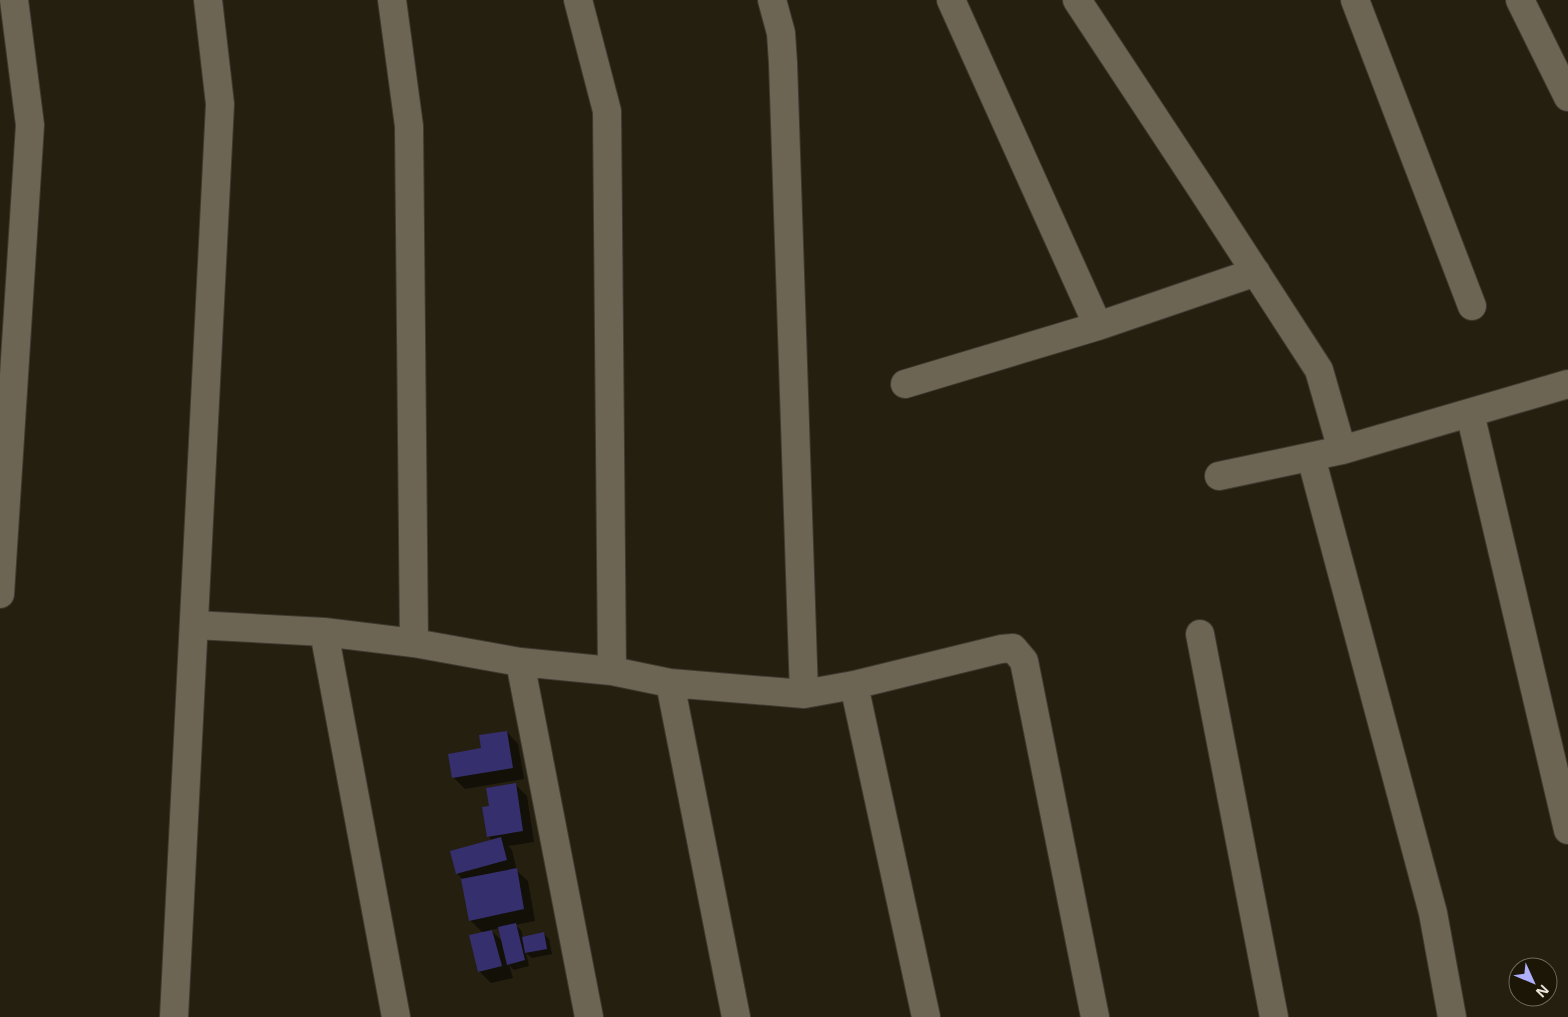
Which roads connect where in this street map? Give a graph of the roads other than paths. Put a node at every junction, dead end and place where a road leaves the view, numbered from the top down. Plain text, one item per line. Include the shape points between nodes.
1 (14, 0) edge
2 (208, 0) edge
3 (392, 0) edge
4 (578, 0) edge
5 (772, 0) edge
6 (951, 0) edge
7 (1076, 0) edge
8 (1355, 0) edge
9 (1520, 0) edge
10 (1568, 97) edge
11 (1256, 272) junction
12 (1472, 306) dead end
13 (1098, 326) junction
14 (905, 384) dead end
15 (1568, 384) edge
16 (1470, 413) junction
17 (1342, 450) junction
18 (1311, 457) junction
19 (1219, 476) dead end
20 (0, 594) edge
21 (195, 625) junction
22 (324, 632) junction
23 (1200, 634) dead end
24 (414, 642) junction
25 (520, 662) junction
26 (612, 671) junction
27 (670, 683) junction
28 (854, 685) junction
29 (804, 694) junction
30 (1568, 830) edge
31 (174, 1017) edge
32 (396, 1017) edge
33 (589, 1017) edge
34 (736, 1017) edge
35 (926, 1017) edge
36 (1095, 1017) edge
37 (1274, 1017) edge
38 (1452, 1017) edge

1 - 20 street via 30,125
2 - 21 street via 220,104
3 - 24 street via 409,126
4 - 26 street via 607,111
5 - 29 street via 781,33 783,63
6 - 13 street
7 - 11 street
8 - 12 street
9 - 10 street
11 - 13 street
11 - 17 street via 1319,370
13 - 14 street
15 - 16 street
16 - 17 street
16 - 30 street
17 - 18 street
18 - 19 street
18 - 38 street via 1433,914
21 - 22 street
21 - 31 street
22 - 24 street
22 - 32 street
23 - 37 street
24 - 25 street
25 - 26 street
25 - 33 street
26 - 27 street
27 - 29 street
27 - 34 street
28 - 29 street
28 - 35 street
28 - 36 street via 1001,649 1013,648 1024,661

